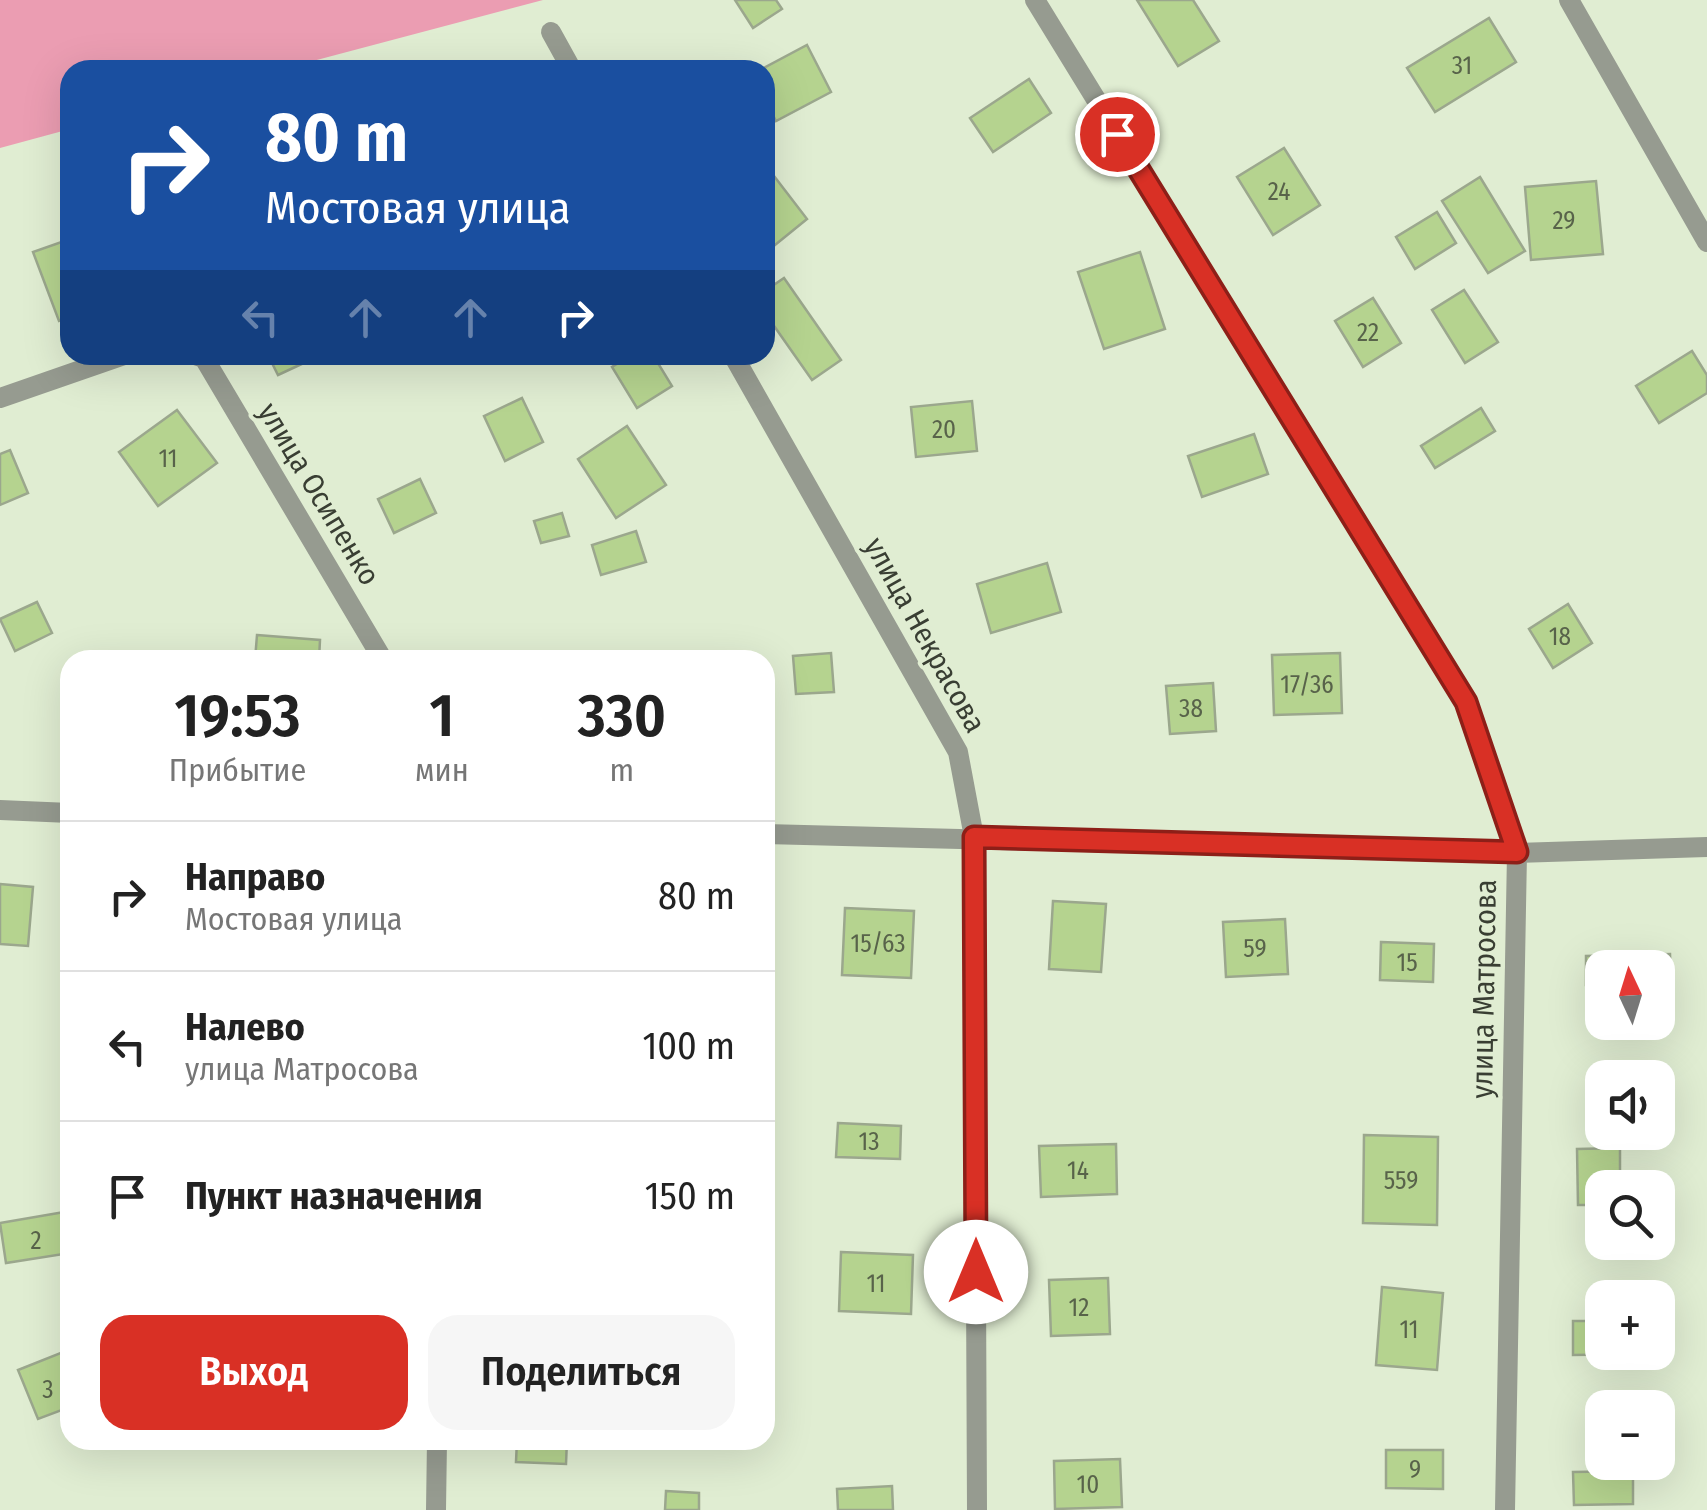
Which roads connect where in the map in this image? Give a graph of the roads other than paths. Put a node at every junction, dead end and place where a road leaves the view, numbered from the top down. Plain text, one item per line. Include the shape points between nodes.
1 (1035, 0) edge
2 (1569, 0) edge
3 (551, 32) dead end
4 (566, 60) edge
5 (1707, 242) edge
6 (95, 365) edge
7 (204, 365) edge
8 (739, 365) edge
9 (0, 398) edge
10 (377, 650) edge
11 (0, 810) edge
12 (60, 813) edge
13 (775, 834) edge
14 (974, 837) junction
15 (1707, 847) edge
16 (1517, 852) junction
17 (437, 1450) edge
18 (436, 1510) edge
19 (976, 1510) edge
20 (1505, 1510) edge

1 - 16 street, улица Матросова via 1466,702
2 - 5 street
3 - 4 street
6 - 9 street
7 - 10 street, улица Осипенко
8 - 14 street, улица Некрасова via 958,752
11 - 12 street
13 - 14 street
14 - 16 street
14 - 19 street, улица Некрасова
15 - 16 street
16 - 20 street, улица Матросова
17 - 18 street

